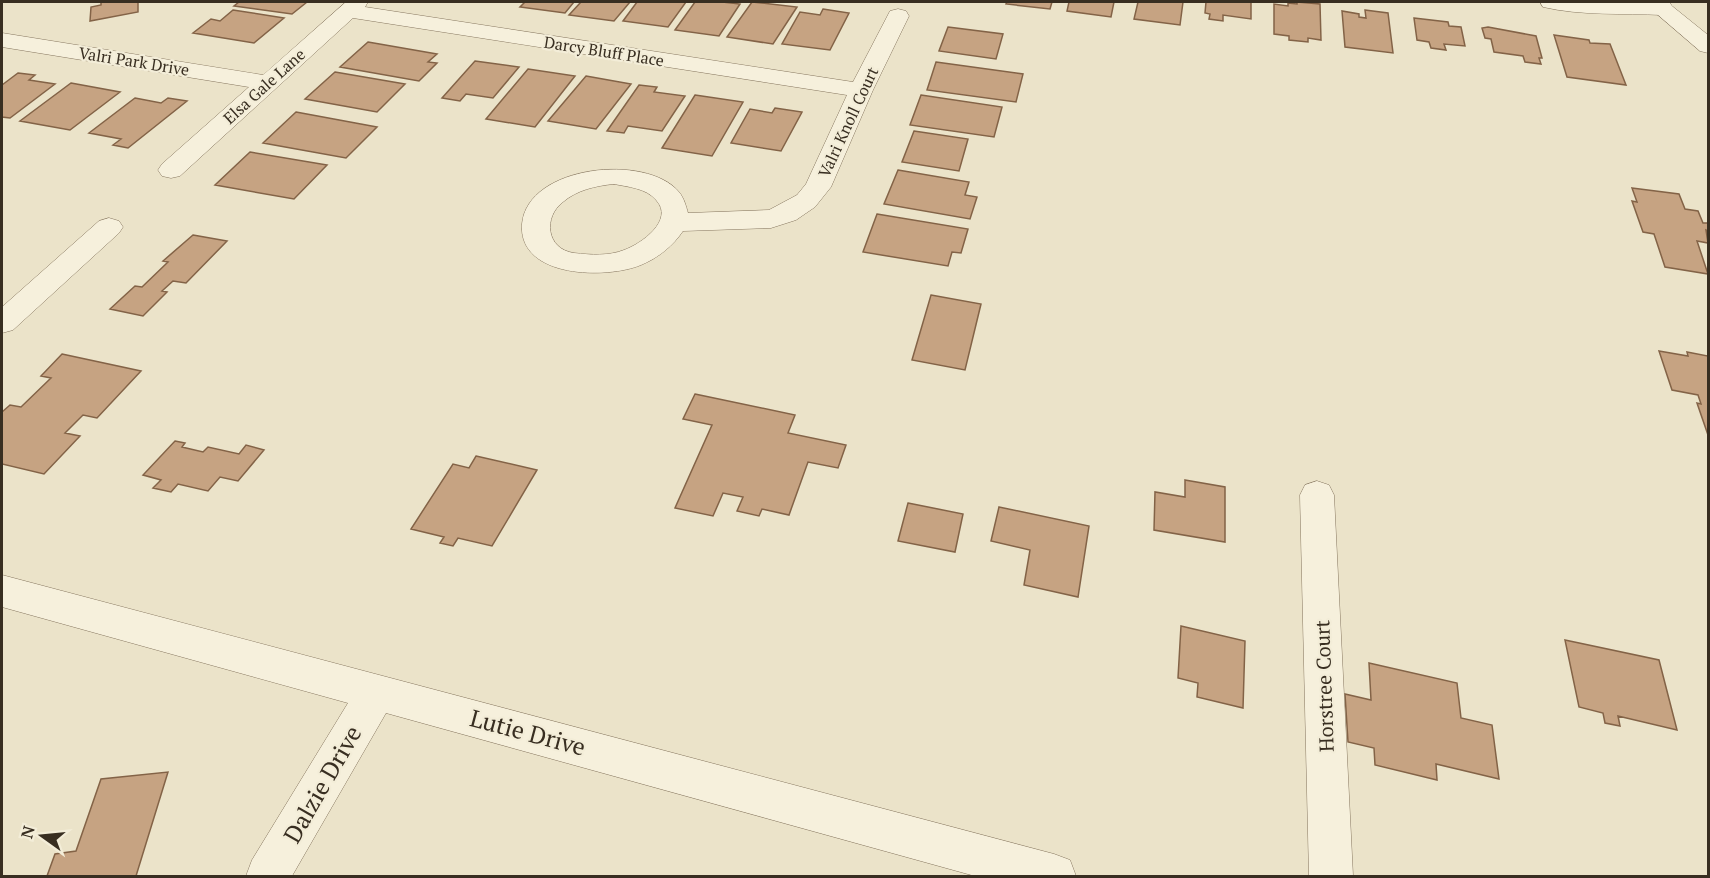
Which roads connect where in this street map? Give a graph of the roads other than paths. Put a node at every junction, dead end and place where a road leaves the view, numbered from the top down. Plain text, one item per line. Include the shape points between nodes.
1 (1551, 2) edge
2 (1658, 5) edge
3 (353, 6) edge
4 (898, 16) dead end
5 (2, 40) edge
6 (1708, 46) edge
7 (267, 83) junction
8 (861, 90) junction
9 (171, 170) dead end
10 (675, 222) junction
11 (109, 227) dead end
12 (2, 323) edge
13 (1317, 495) dead end
14 (2, 591) edge
15 (377, 691) junction
16 (268, 876) edge
17 (1054, 876) edge
18 (1331, 876) edge

1 - 2 street
2 - 6 street
3 - 7 street, Elsa Gale Lane
3 - 8 street, Darcy Bluff Place
4 - 8 street, Valri Knoll Court
5 - 7 street, Valri Park Drive
7 - 9 street, Elsa Gale Lane
8 - 10 street, Valri Knoll Court via 818,187 806,201 771,219
10 - 10 street via 675,207 668,194 654,184 614,176 591,178 553,196 540,210 535,225 537,239 563,261 609,265 652,249
11 - 12 street
13 - 18 street, Horstree Court
14 - 15 street, Lutie Drive
15 - 16 street, Dalzie Drive
15 - 17 street, Lutie Drive

